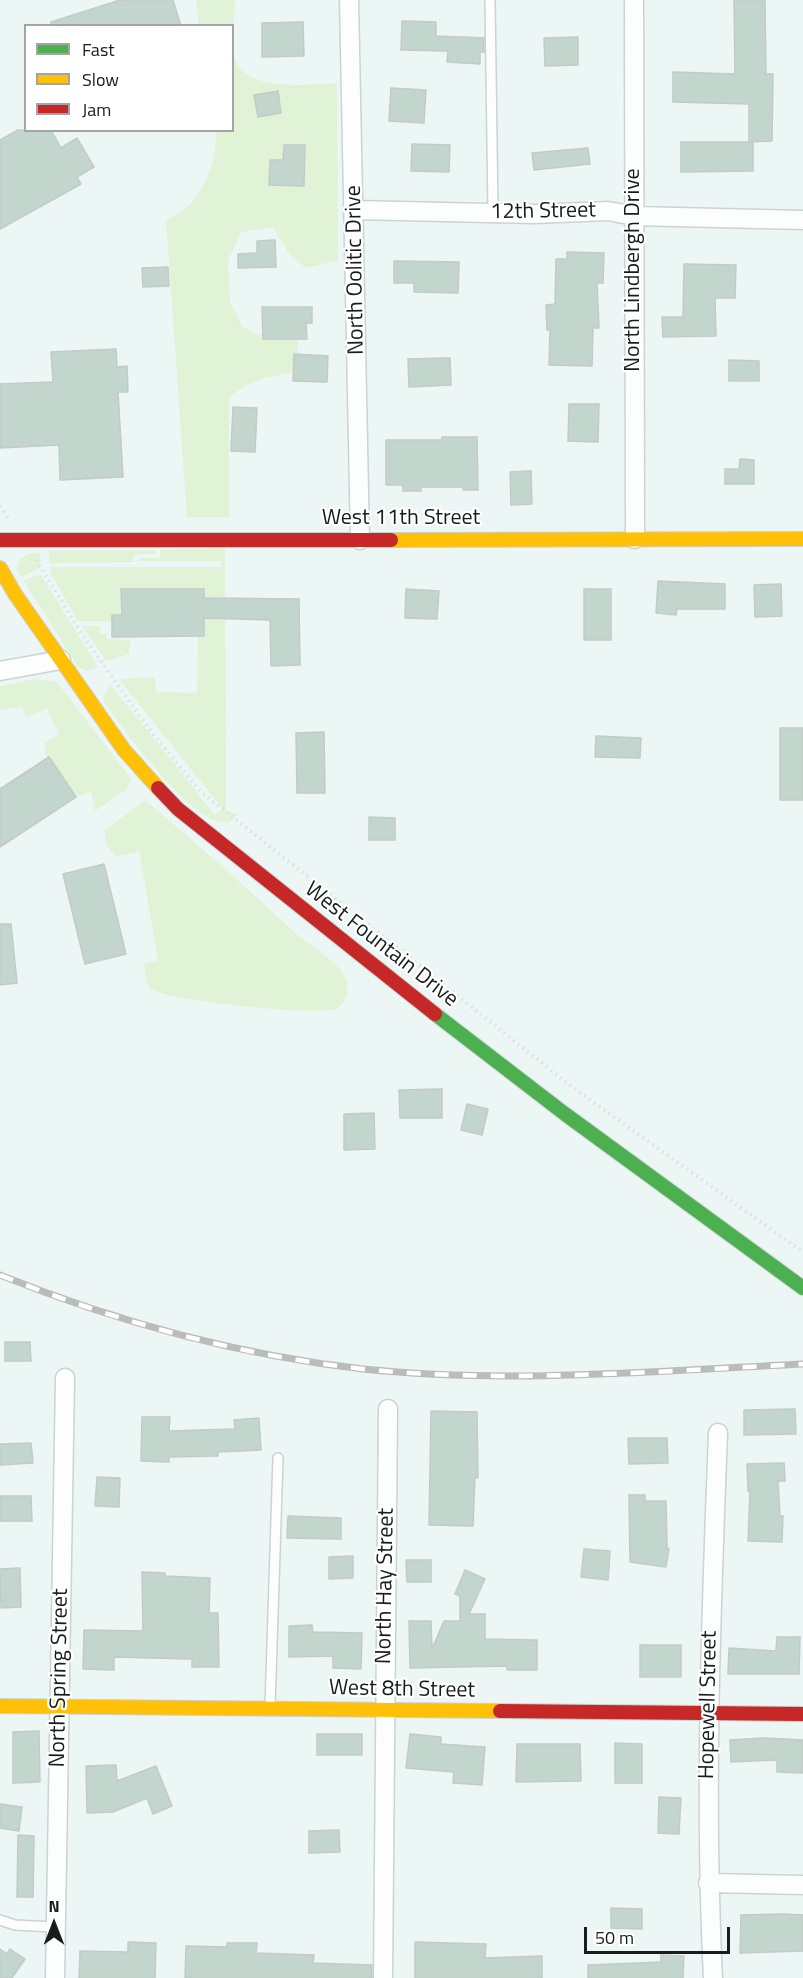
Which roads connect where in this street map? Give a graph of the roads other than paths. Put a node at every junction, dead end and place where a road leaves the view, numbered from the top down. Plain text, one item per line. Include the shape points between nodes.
1 (349, 0) edge
2 (490, 0) edge
3 (634, 0) edge
4 (355, 210) junction
5 (494, 212) junction
6 (634, 216) junction
7 (803, 220) edge
8 (635, 539) junction
9 (803, 539) edge
10 (0, 540) edge
11 (360, 540) junction
12 (0, 568) edge
13 (61, 660) junction
14 (0, 671) edge
15 (803, 1288) edge
16 (65, 1378) dead end
17 (388, 1409) dead end
18 (718, 1433) dead end
19 (278, 1458) dead end
20 (0, 1706) edge
21 (60, 1706) junction
22 (270, 1710) junction
23 (385, 1712) junction
24 (707, 1714) junction
25 (803, 1714) edge
26 (708, 1884) junction
27 (803, 1885) edge
28 (0, 1920) edge
29 (54, 1927) junction
30 (55, 1978) edge
31 (383, 1978) edge
32 (713, 1978) edge

1 - 4 street, North Oolitic Drive
2 - 5 lane
3 - 6 street, North Lindbergh Drive
4 - 5 street, 12th Street
4 - 11 street, North Oolitic Drive
5 - 6 street, 12th Street via 608,211
6 - 7 street, 12th Street
6 - 8 street, North Lindbergh Drive
8 - 9 street, West 11th Street
8 - 11 street, West 11th Street
10 - 11 street, West 11th Street
12 - 13 street, West Fountain Drive
13 - 14 street
13 - 15 street, West Fountain Drive via 124,750 178,809 470,1041
16 - 21 street, North Spring Street
17 - 23 street, North Hay Street
18 - 24 street, Hopewell Street
19 - 22 lane
20 - 21 street, West 8th Street
21 - 22 street, West 8th Street
21 - 29 street, North Spring Street
22 - 23 street, West 8th Street
23 - 24 street, West 8th Street
23 - 31 street, North Hay Street
24 - 25 street, West 8th Street
24 - 26 street, Hopewell Street
26 - 27 street
26 - 32 street, Hopewell Street
28 - 29 lane via 15,1925
29 - 30 street, North Spring Street

